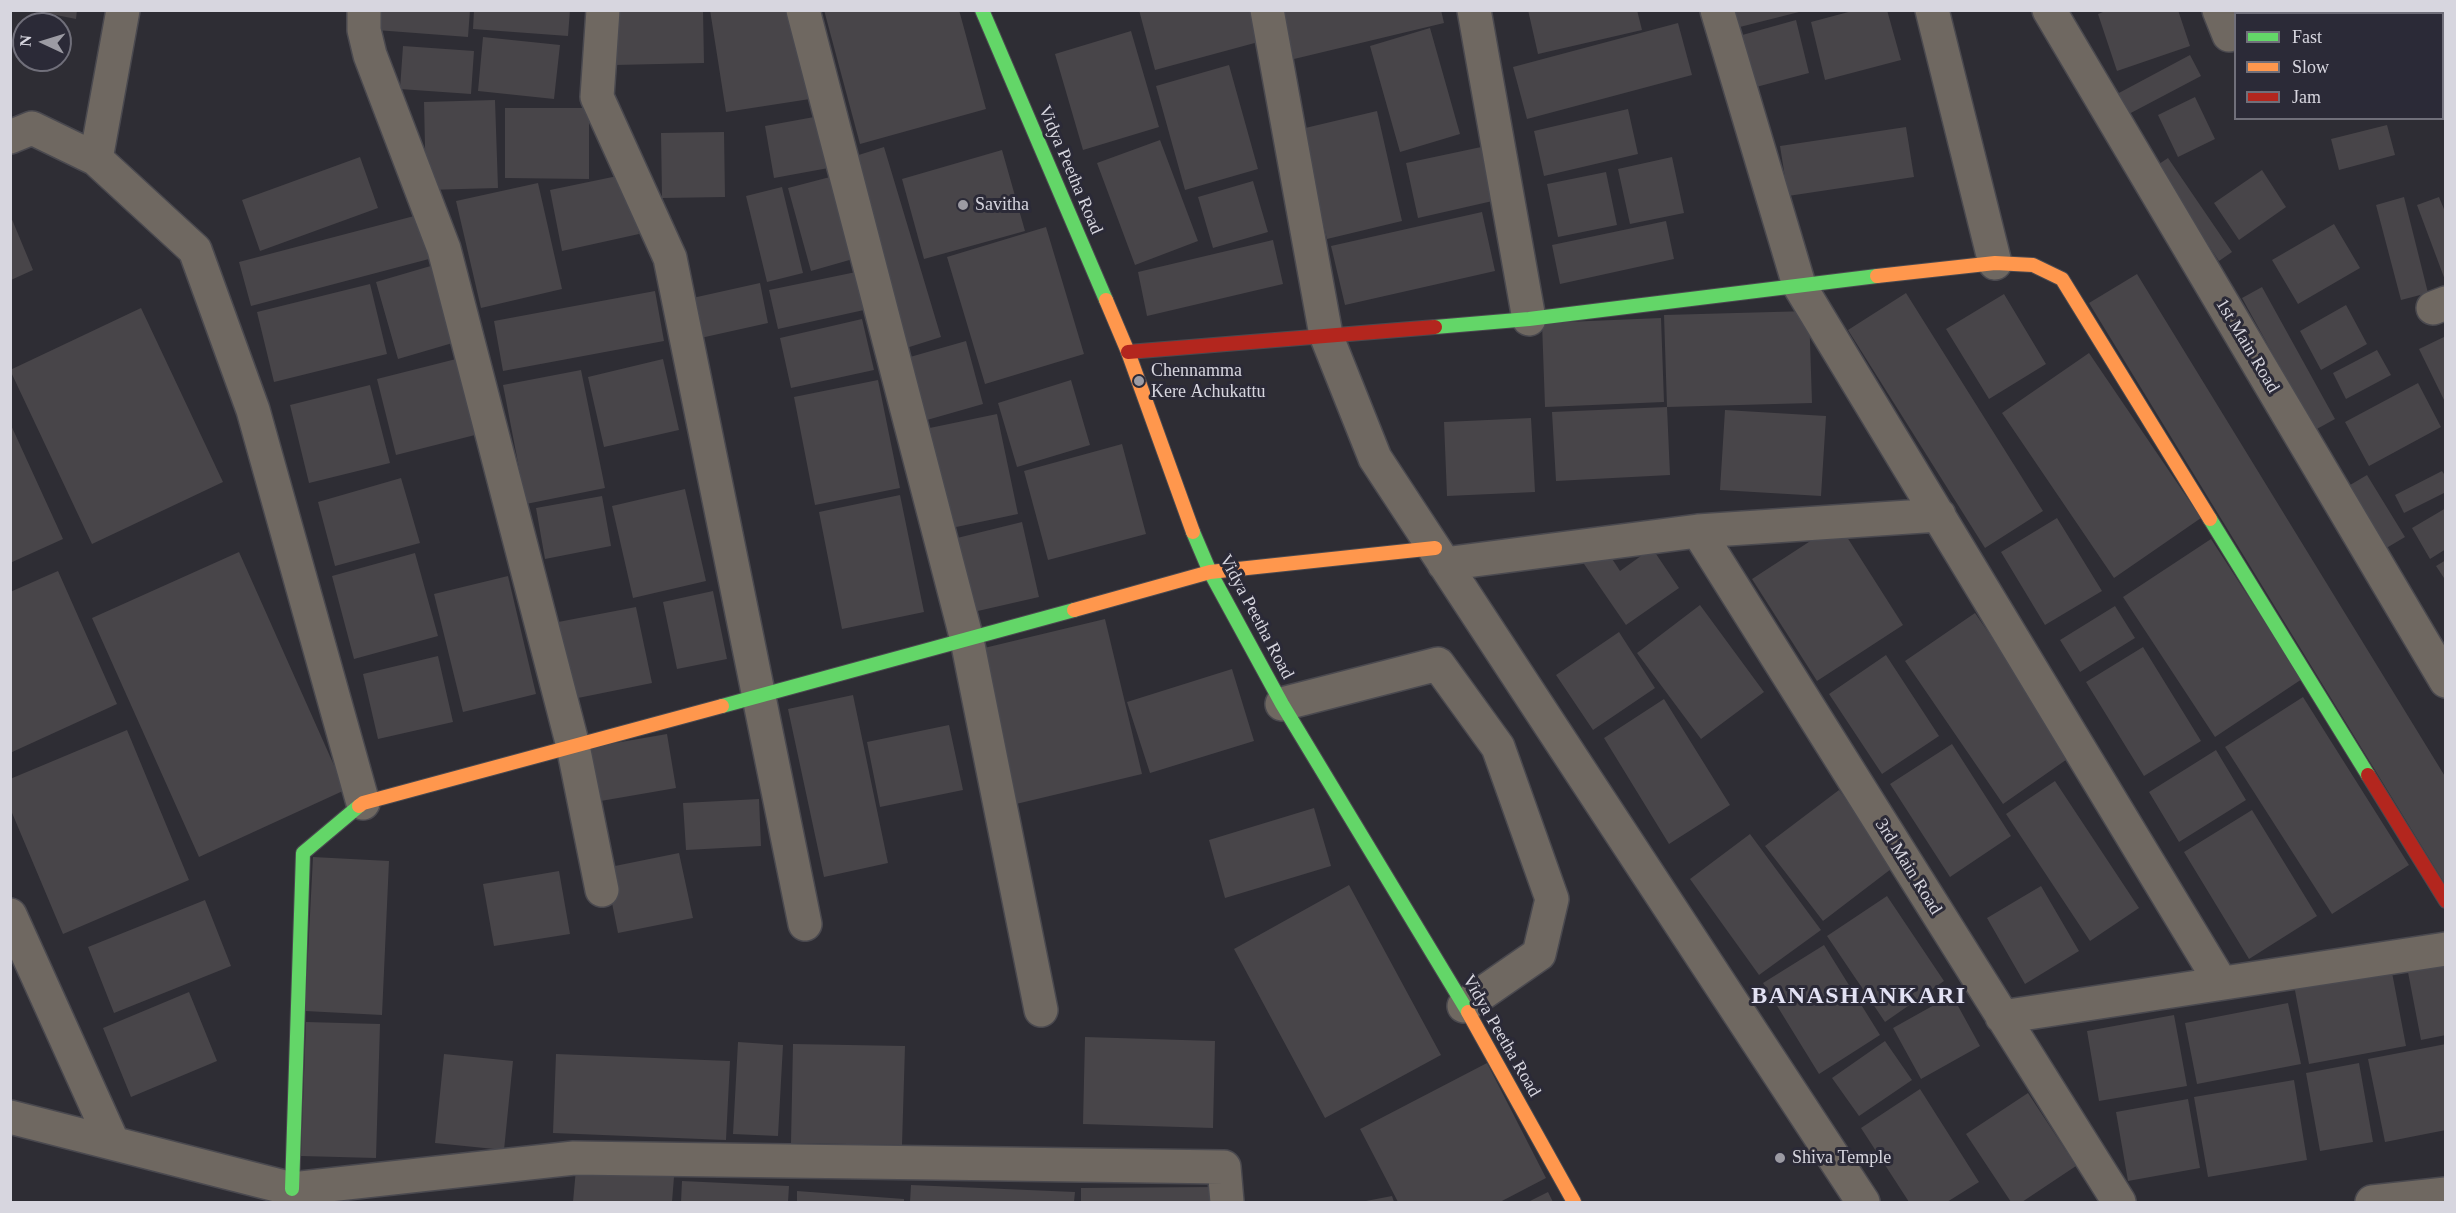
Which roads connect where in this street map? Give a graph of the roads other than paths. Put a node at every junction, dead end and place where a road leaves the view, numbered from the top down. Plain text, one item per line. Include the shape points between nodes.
1 (123, 10) edge
2 (364, 10) edge
3 (603, 10) edge
4 (804, 10) edge
5 (982, 10) edge
6 (1267, 10) edge
7 (1474, 10) edge
8 (1717, 10) edge
9 (1932, 10) edge
10 (2049, 10) edge
11 (10, 137) edge
12 (96, 159) junction
13 (1995, 263) junction
14 (1799, 285) junction
15 (1529, 319) junction
16 (1326, 335) junction
17 (1128, 352) junction
18 (1939, 515) junction
19 (1698, 531) junction
20 (1440, 556) junction
21 (1210, 572) junction
22 (967, 640) junction
23 (2445, 681) edge
24 (757, 696) junction
25 (1282, 704) junction
26 (573, 746) junction
27 (363, 802) junction
28 (602, 890) dead end
29 (2445, 900) edge
30 (10, 915) edge
31 (805, 924) dead end
32 (2445, 949) edge
33 (2222, 983) junction
34 (1464, 1006) junction
35 (1041, 1010) dead end
36 (2002, 1017) junction
37 (10, 1117) edge
38 (113, 1143) junction
39 (292, 1189) junction
40 (2445, 1194) edge
41 (1227, 1203) edge
42 (1574, 1203) edge
43 (1863, 1203) edge
44 (2119, 1203) edge
45 (2372, 1203) edge

1 - 12 street
2 - 26 street via 370,54 444,249
3 - 24 street via 597,97 670,258
4 - 22 street
5 - 17 street, Vidya Peetha Road
6 - 16 street
7 - 15 street
8 - 14 street
9 - 13 street
10 - 23 street, 1st Main Road
11 - 12 street via 32,128
12 - 27 street via 195,250 253,411
13 - 14 street
13 - 29 street via 2033,265 2062,279
14 - 15 street
14 - 18 street
15 - 16 street
16 - 17 street
16 - 20 street via 1375,458
17 - 21 street, Vidya Peetha Road via 1186,518
18 - 19 street
18 - 33 street
19 - 20 street
19 - 36 street, 3rd Main Road
20 - 21 street
20 - 43 street
21 - 22 street
21 - 25 street, Vidya Peetha Road
22 - 24 street
22 - 35 street
24 - 26 street
24 - 31 street
25 - 34 street, Vidya Peetha Road
25 - 34 street via 1438,664 1498,747 1552,899 1539,954
26 - 27 street
26 - 28 street
27 - 39 street via 303,853
30 - 38 street
32 - 33 street
33 - 36 street
34 - 42 street, Vidya Peetha Road
36 - 44 street, 3rd Main Road
37 - 38 street
38 - 39 street
39 - 41 street via 574,1158 1224,1167
40 - 45 street

